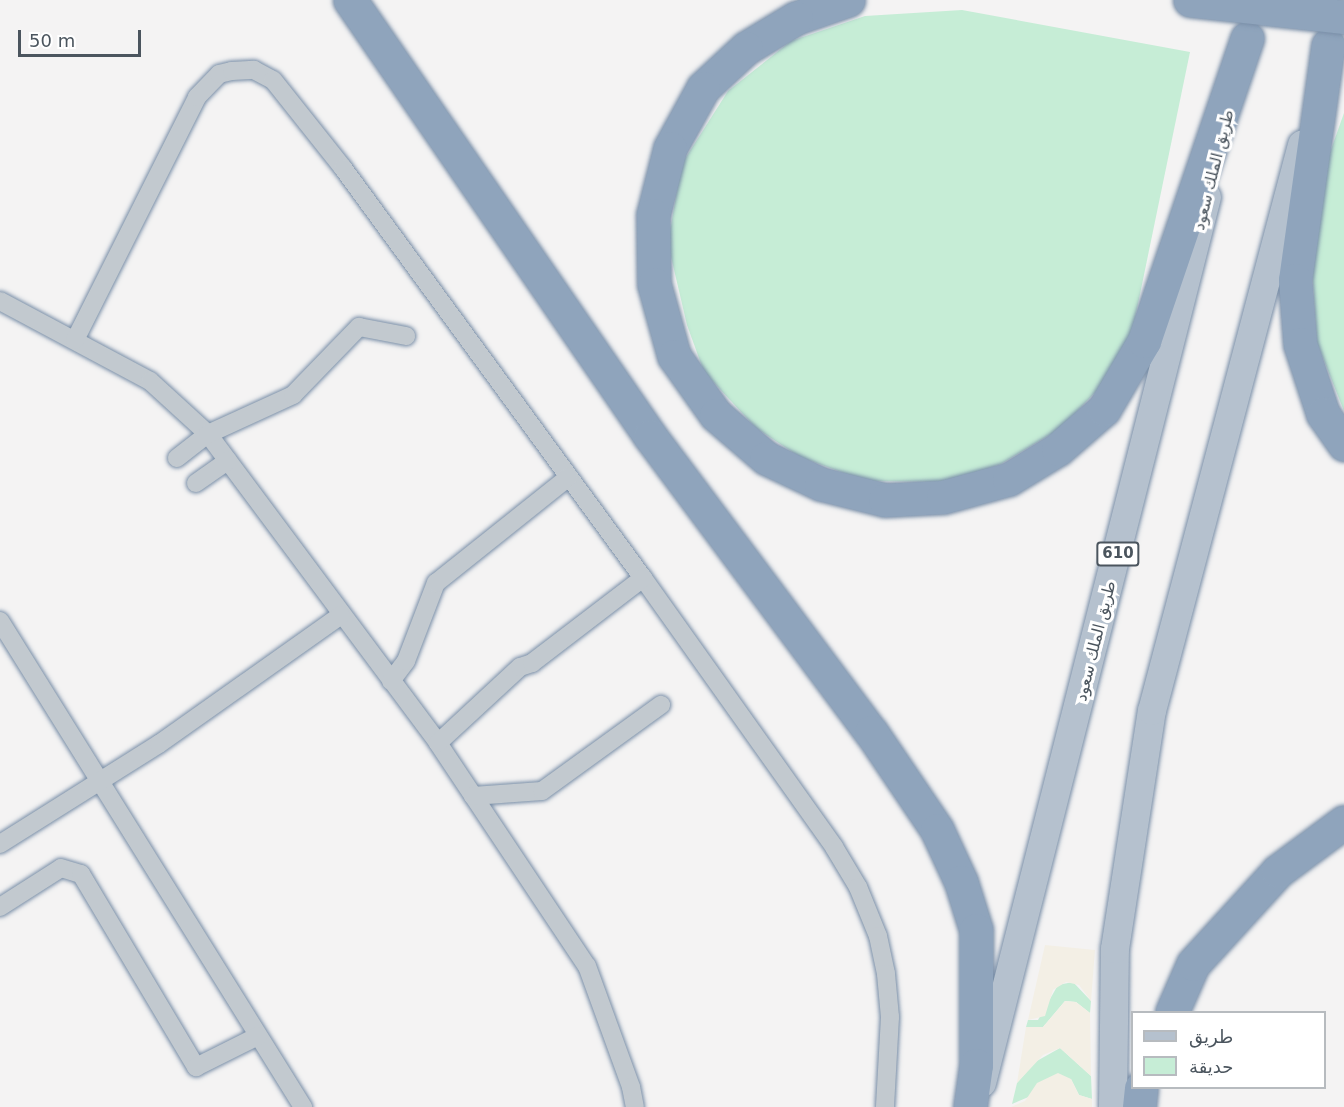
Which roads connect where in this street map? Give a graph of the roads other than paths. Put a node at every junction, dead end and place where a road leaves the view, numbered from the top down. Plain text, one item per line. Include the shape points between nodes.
1 (350, 0) edge
2 (848, 0) edge
3 (1190, 0) edge
4 (1255, 0) edge
5 (1339, 0) edge
6 (1344, 17) edge
7 (1247, 38) junction
8 (1328, 45) junction
9 (0, 301) edge
10 (406, 336) dead end
11 (75, 340) junction
12 (208, 434) junction
13 (1344, 444) edge
14 (177, 458) dead end
15 (228, 461) junction
16 (569, 477) junction
17 (196, 483) dead end
18 (643, 578) junction
19 (341, 615) junction
20 (0, 621) edge
21 (391, 681) junction
22 (661, 705) dead end
23 (438, 743) junction
24 (100, 781) junction
25 (473, 796) junction
26 (1344, 822) edge
27 (0, 844) edge
28 (0, 907) edge
29 (1172, 1011) edge
30 (258, 1036) junction
31 (1141, 1089) edge
32 (303, 1107) edge
33 (634, 1107) edge
34 (885, 1107) edge
35 (970, 1107) edge
36 (976, 1107) edge
37 (1113, 1107) edge
38 (1139, 1107) edge

1 - 35 highway via 650,436 871,732 937,830 961,882 976,930 976,1065
2 - 7 highway via 786,24 746,48 703,88 670,148 653,215 654,284 674,356 716,415 766,458 821,484 885,500 943,497 1009,478 1058,449 1104,409 1144,341
3 - 6 highway, bridge
4 - 7 main road, طريق الملك سعود / 610
5 - 8 main road
7 - 36 main road, طريق الملك سعود / 610
8 - 13 highway via 1295,280 1300,344 1323,414
8 - 37 main road via 1152,711 1115,949
9 - 11 street
10 - 12 street via 359,327 293,395
11 - 12 street via 150,381
11 - 16 street via 197,97 219,74 254,69 273,80 306,119
12 - 14 street
12 - 15 street
15 - 17 street
15 - 19 street
16 - 18 street
16 - 21 street via 436,583 406,661
18 - 23 street via 532,663 520,667
18 - 34 street via 834,847 858,888 878,936 886,974 890,1017
19 - 21 street
19 - 24 street
20 - 24 street
21 - 23 street
22 - 25 street via 542,791
23 - 25 street
24 - 27 street
24 - 30 street
25 - 33 street via 587,966 632,1087
26 - 29 highway via 1278,871 1193,964
28 - 30 street via 61,868 81,874 196,1067
30 - 32 street
31 - 38 highway

